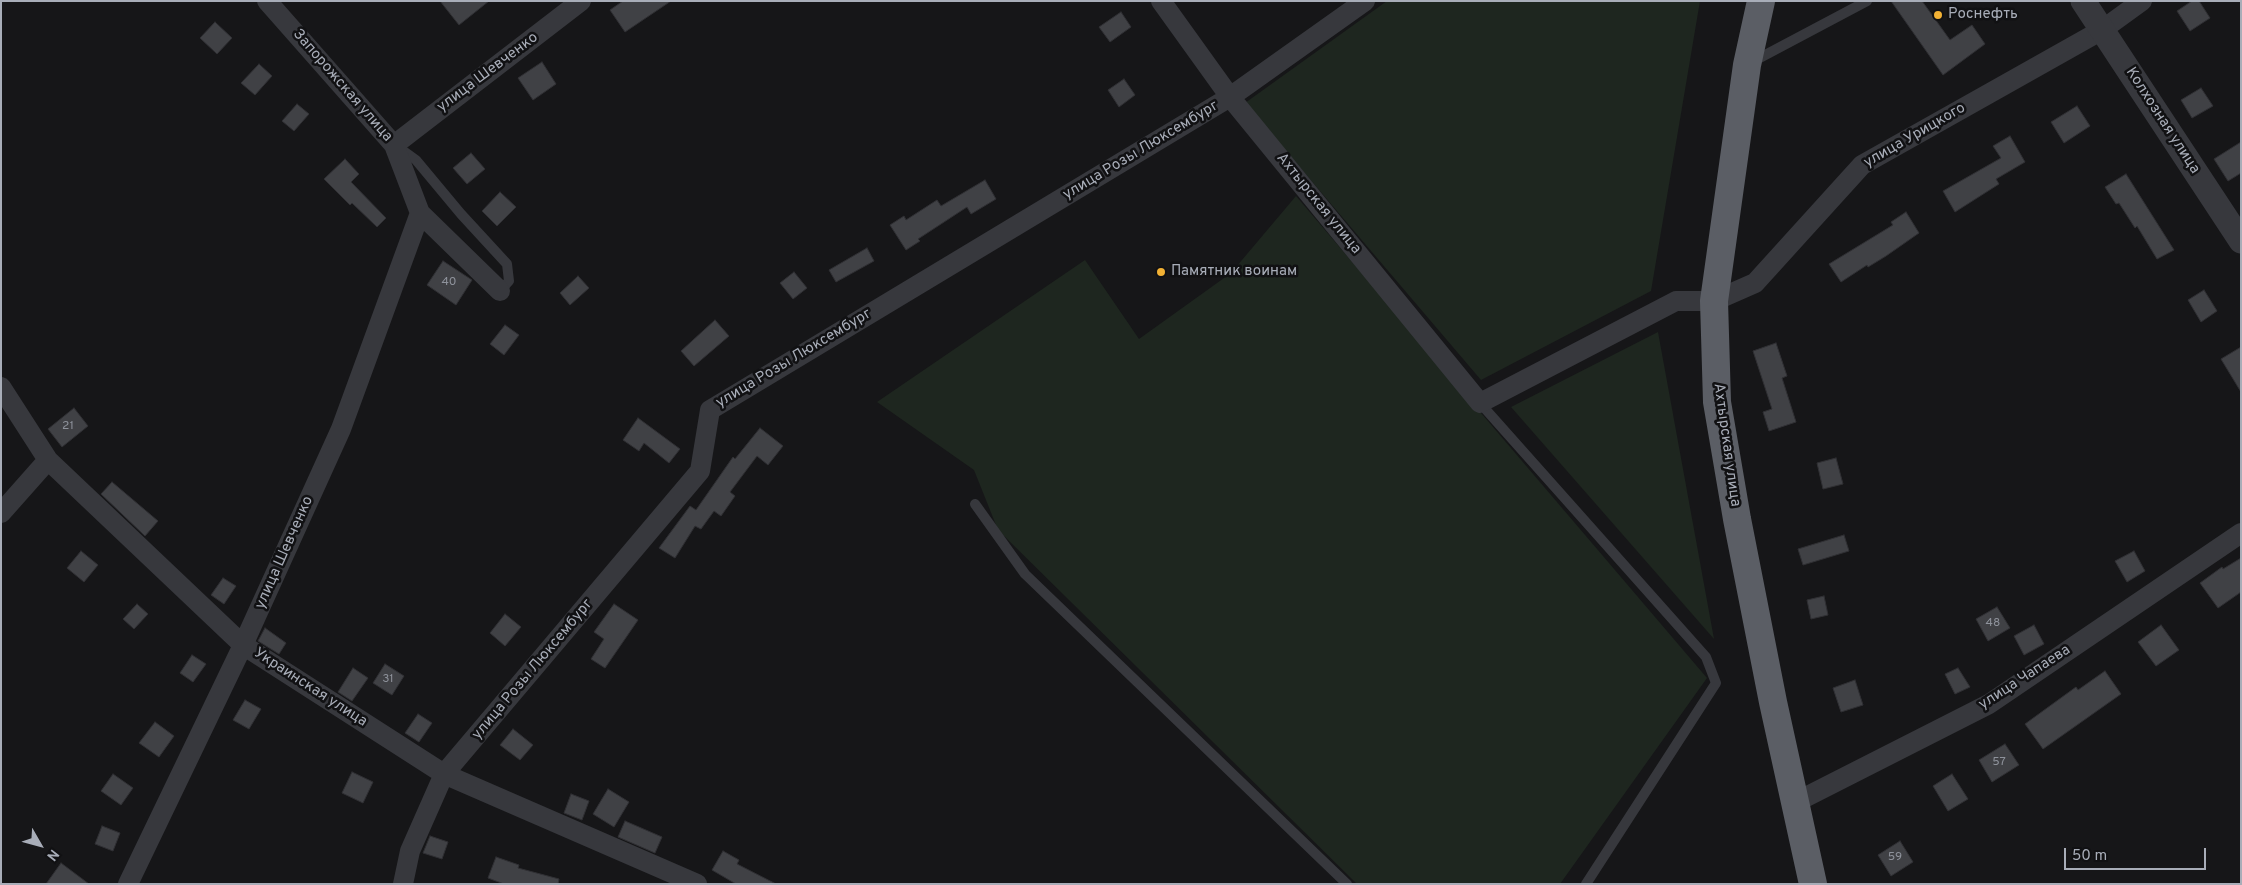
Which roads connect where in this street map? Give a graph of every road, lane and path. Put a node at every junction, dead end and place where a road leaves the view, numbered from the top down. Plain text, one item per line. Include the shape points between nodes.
1 (267, 1) edge
2 (581, 1) edge
3 (1161, 1) edge
4 (1365, 1) edge
5 (1761, 1) edge
6 (1867, 1) edge
7 (2082, 1) edge
8 (2142, 1) edge
9 (2102, 30) junction
10 (1747, 64) junction
11 (1230, 97) junction
12 (394, 145) junction
13 (420, 213) junction
14 (2241, 241) edge
15 (500, 291) joint
16 (1714, 301) junction
17 (1, 387) edge
18 (1480, 403) junction
19 (48, 460) junction
20 (975, 504) dead end
21 (1, 513) edge
22 (2241, 533) edge
23 (243, 645) junction
24 (444, 774) junction
25 (1796, 802) junction
26 (128, 884) edge
27 (403, 884) edge
28 (696, 884) edge
29 (1347, 884) edge
30 (1586, 884) edge
31 (1813, 884) edge

1 - 12 street, Запорожская улица
2 - 12 street, улица Шевченко
3 - 11 street, Ахтырская улица
4 - 11 street, улица Розы Люксембург
5 - 10 highway, Ахтырская улица
6 - 10 lane
7 - 9 street, Колхозная улица
8 - 9 street, улица Урицкого
9 - 14 street, Колхозная улица
9 - 16 street, улица Урицкого via 1862,165 1755,283
10 - 16 highway, Ахтырская улица
11 - 18 street, Ахтырская улица
11 - 24 street, улица Розы Люксембург via 710,410 700,471
12 - 13 street, Запорожская улица
12 - 15 lane via 416,160 507,264 509,281
13 - 15 street, Запорожская улица
13 - 23 street, улица Шевченко via 340,429
16 - 18 street via 1676,301
16 - 25 highway, Ахтырская улица via 1717,402 1752,596
17 - 19 street, Украинская улица
18 - 30 lane via 1706,657 1716,683
19 - 21 street
19 - 23 street, Украинская улица
20 - 29 lane via 1025,574
22 - 25 street, улица Чапаева via 1989,704
23 - 24 street, Украинская улица
23 - 26 street, улица Шевченко
24 - 27 street, улица Розы Люксембург via 410,851
24 - 28 street, Украинская улица
25 - 31 highway, Ахтырская улица

